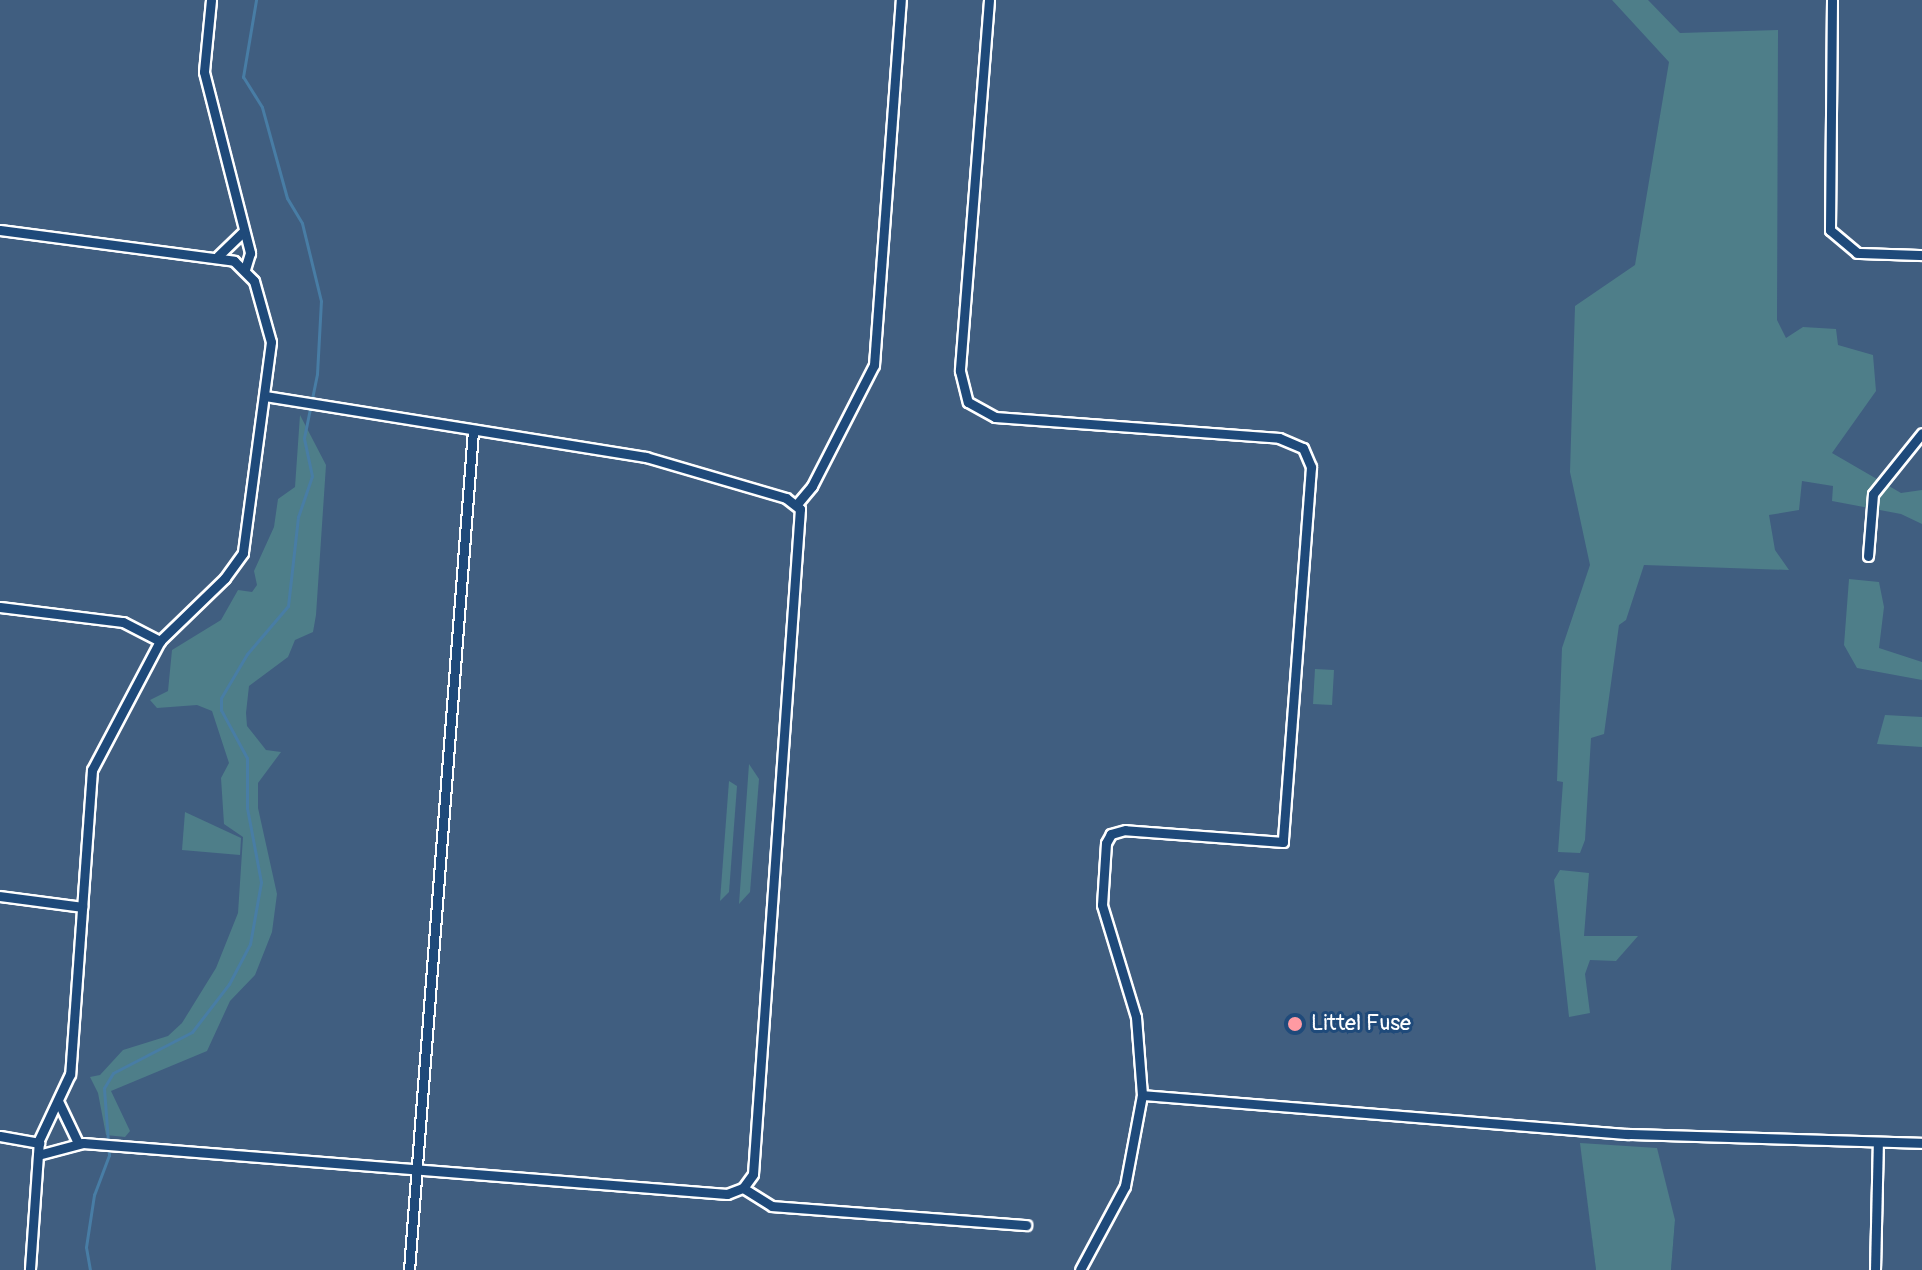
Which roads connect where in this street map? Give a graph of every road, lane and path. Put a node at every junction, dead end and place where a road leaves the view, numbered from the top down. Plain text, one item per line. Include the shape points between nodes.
1 (211, 0) edge
2 (901, 0) edge
3 (989, 0) edge
4 (1832, 0) edge
5 (0, 230) edge
6 (244, 231) junction
7 (1922, 255) edge
8 (218, 256) junction
9 (245, 269) junction
10 (265, 396) junction
11 (473, 430) junction
12 (1922, 433) edge
13 (797, 504) junction
14 (1868, 556) dead end
15 (0, 607) edge
16 (160, 641) junction
17 (0, 896) edge
18 (82, 907) junction
19 (1142, 1095) junction
20 (58, 1101) junction
21 (0, 1136) edge
22 (1878, 1142) junction
23 (39, 1143) junction
24 (78, 1143) junction
25 (1922, 1143) edge
26 (38, 1155) junction
27 (417, 1168) junction
28 (743, 1188) junction
29 (1026, 1225) dead end
30 (30, 1270) edge
31 (409, 1270) edge
32 (1080, 1270) edge
33 (1875, 1270) edge

1 - 6 street via 205,78
2 - 13 street via 874,365 812,486
3 - 19 street via 960,371 968,402 995,417 1279,438 1296,443 1311,460 1283,842 1125,830 1111,834 1106,843 1102,905 1136,1017
4 - 7 street via 1830,230 1857,253
5 - 8 street
6 - 8 street
6 - 9 street via 251,257
8 - 9 street
9 - 10 street via 270,333
10 - 11 street
10 - 16 street via 243,553 225,578
11 - 13 street via 646,457
11 - 27 street
12 - 14 street via 1873,494
13 - 28 street via 803,522 753,1174
15 - 16 street via 123,622
16 - 18 street via 94,764
17 - 18 street
18 - 20 street via 70,1074
19 - 22 street via 1598,1132
19 - 32 street via 1125,1186
20 - 23 street
20 - 24 street
21 - 23 street
22 - 25 street
22 - 33 street
23 - 26 street
24 - 26 street
24 - 27 street
26 - 30 street
27 - 28 street via 727,1194
27 - 31 street
28 - 29 street via 772,1206

